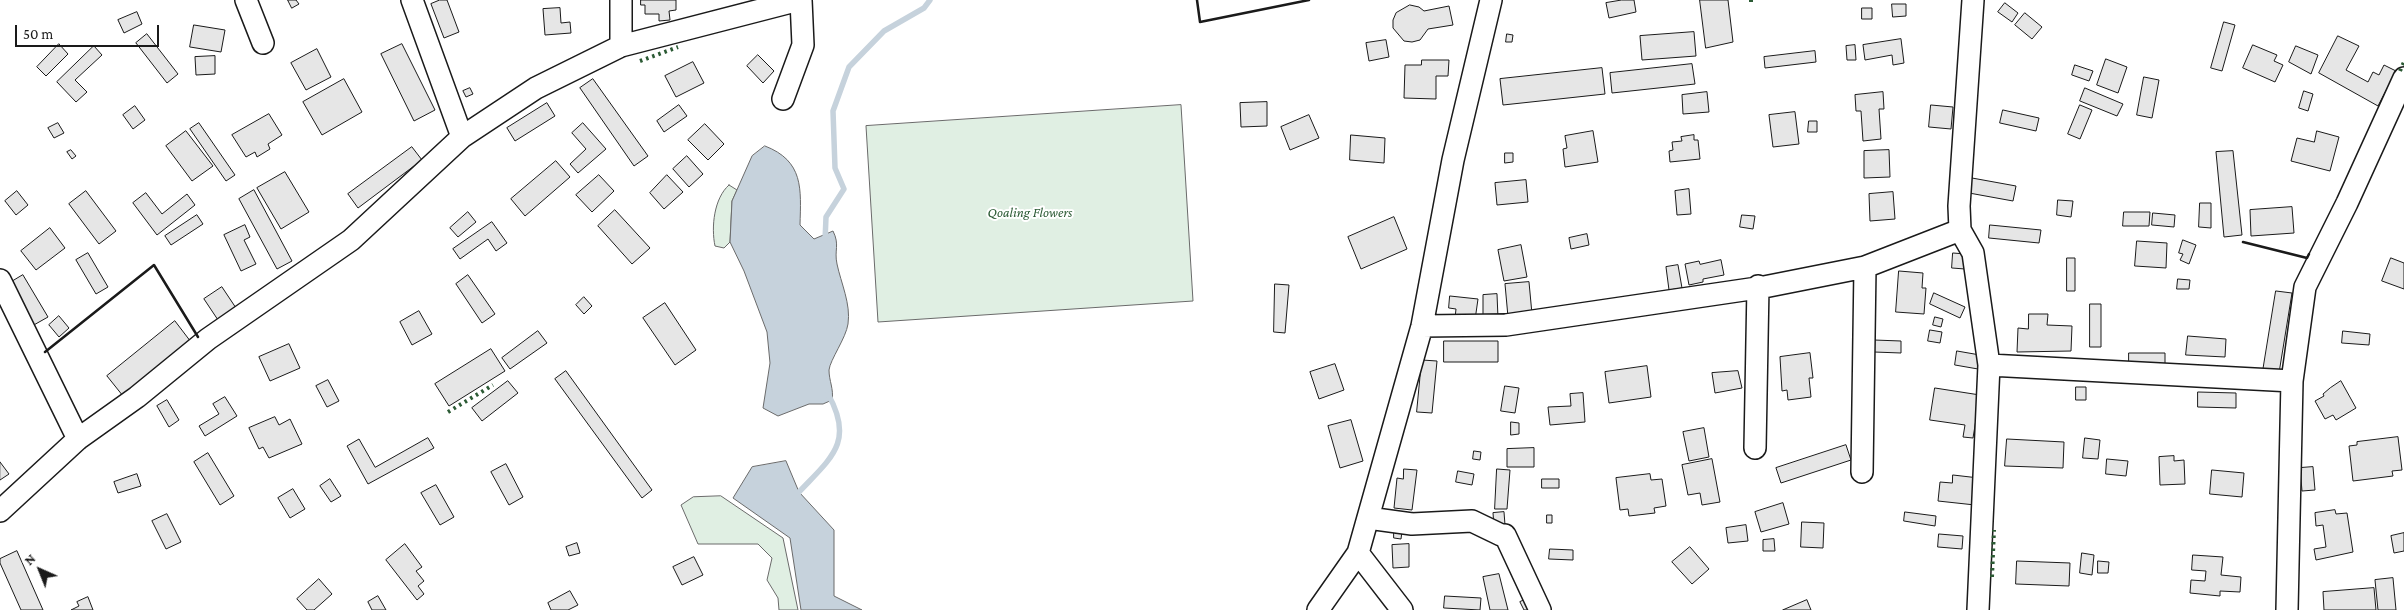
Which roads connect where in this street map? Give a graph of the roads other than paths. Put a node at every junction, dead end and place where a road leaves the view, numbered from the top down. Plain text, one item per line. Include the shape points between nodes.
1 (246, 0) edge
2 (412, 0) edge
3 (621, 0) edge
4 (800, 0) edge
5 (1491, 0) edge
6 (1973, 0) edge
7 (263, 43) dead end
8 (622, 46) junction
9 (2404, 78) edge
10 (783, 99) dead end
11 (462, 137) junction
12 (1960, 230) junction
13 (1864, 267) junction
14 (0, 280) edge
15 (1758, 286) junction
16 (1422, 326) junction
17 (1989, 365) junction
18 (2292, 381) junction
19 (78, 440) junction
20 (1755, 448) dead end
21 (1862, 472) dead end
22 (0, 512) edge
23 (1368, 518) junction
24 (1358, 553) junction
25 (1318, 610) edge
26 (1402, 610) edge
27 (1540, 610) edge
28 (1978, 610) edge
29 (2286, 610) edge

1 - 7 street
2 - 11 street
3 - 8 street
4 - 8 street
4 - 10 street via 803,46
5 - 16 street via 1452,160
6 - 12 street
8 - 11 street via 536,88
9 - 18 street via 2305,287
11 - 19 street via 351,240 208,339
12 - 13 street
12 - 17 street via 1973,253
13 - 15 street
13 - 21 street
14 - 19 street
15 - 16 street via 1647,306 1506,325
15 - 20 street
16 - 23 street
17 - 18 street
17 - 28 street
18 - 29 street
19 - 22 street
23 - 24 street
23 - 27 street via 1412,524 1472,521 1503,535
24 - 25 street
24 - 26 street

